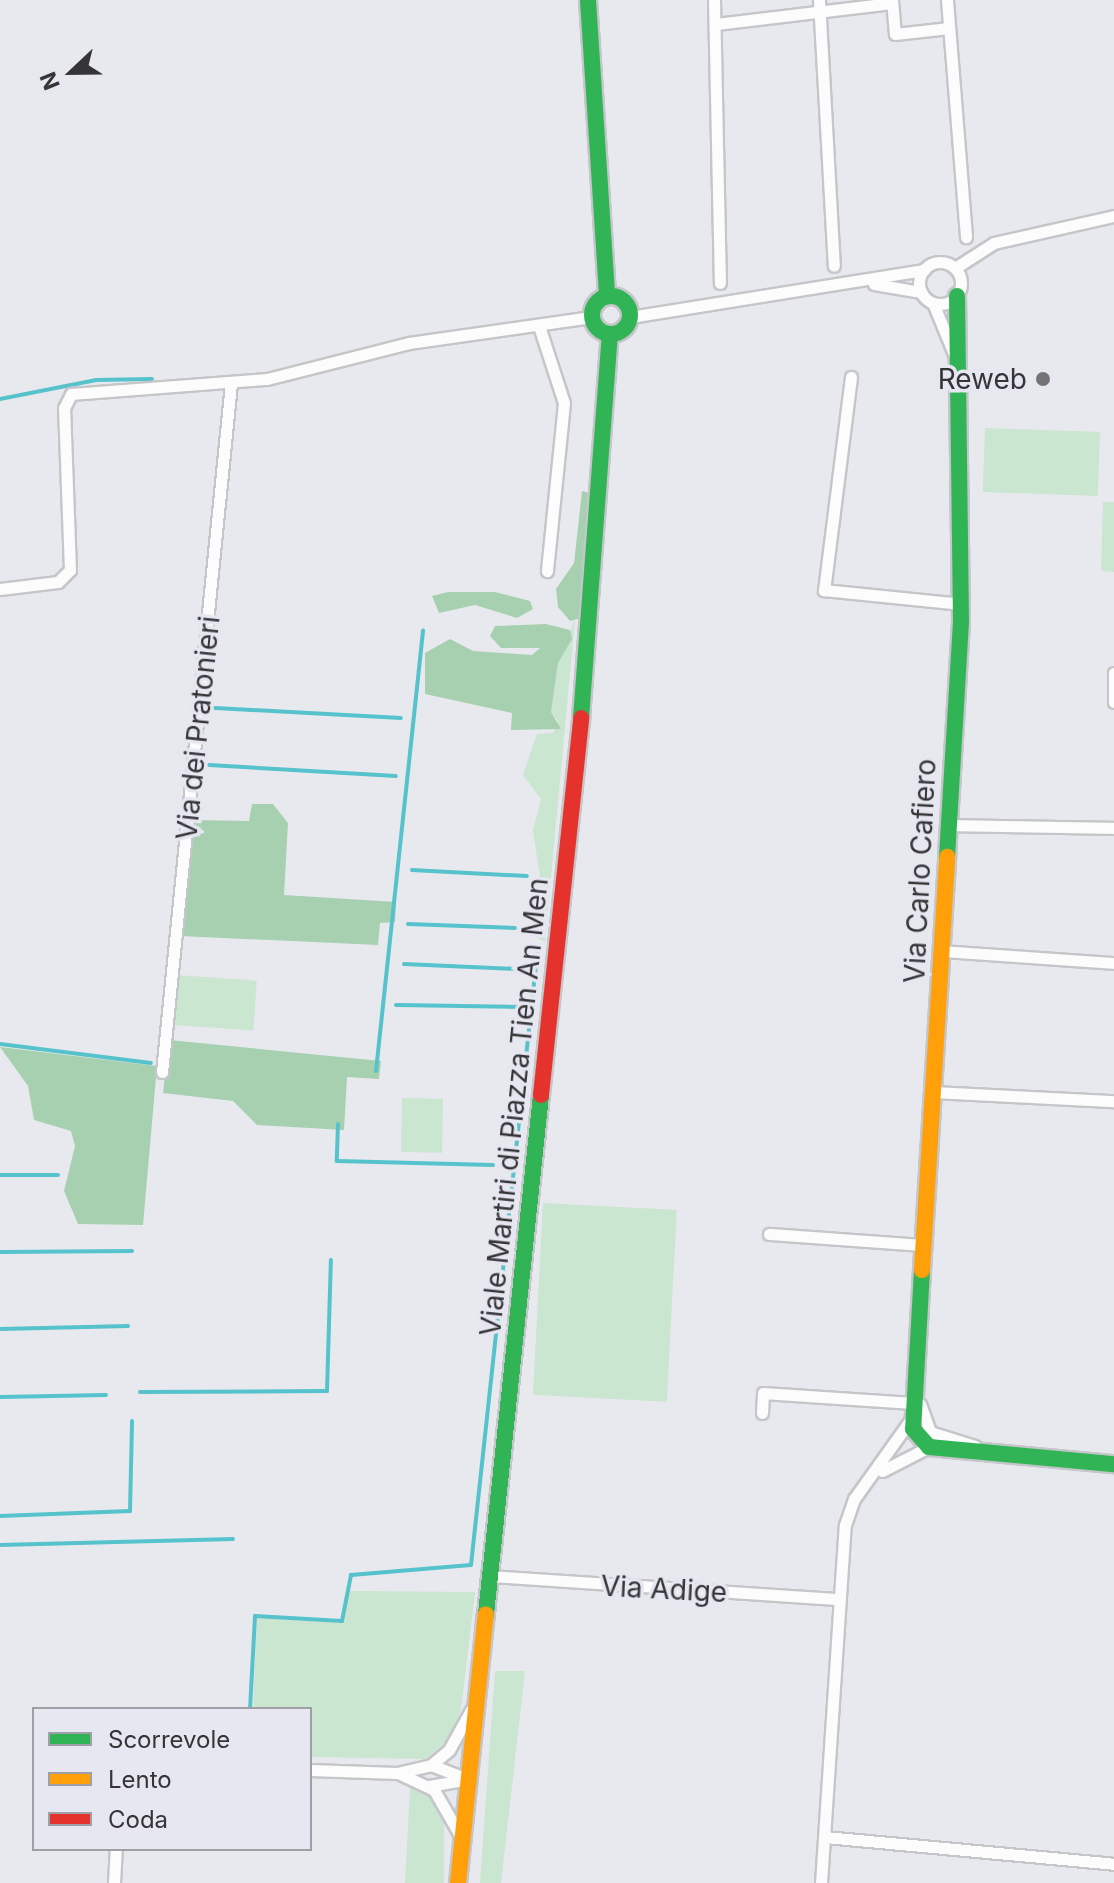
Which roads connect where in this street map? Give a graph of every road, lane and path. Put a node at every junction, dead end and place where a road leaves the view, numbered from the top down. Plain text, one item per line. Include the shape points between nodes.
1 (588, 0) edge
2 (714, 0) edge
3 (947, 0) edge
4 (892, 1) edge
5 (819, 6) edge
6 (716, 24) junction
7 (949, 28) junction
8 (1114, 216) edge
9 (966, 237) dead end
10 (834, 266) dead end
11 (955, 268) junction
12 (924, 270) junction
13 (720, 283) dead end
14 (857, 283) junction
15 (921, 292) junction
16 (607, 296) junction
17 (957, 296) junction
18 (933, 303) junction
19 (591, 317) junction
20 (630, 317) junction
21 (539, 326) junction
22 (610, 335) junction
23 (957, 364) junction
24 (851, 377) dead end
25 (231, 383) junction
26 (547, 571) dead end
27 (0, 589) edge
28 (961, 604) junction
29 (1114, 673) edge
30 (1114, 702) edge
31 (949, 825) junction
32 (1114, 828) edge
33 (942, 951) junction
34 (1114, 963) edge
35 (162, 1072) dead end
36 (934, 1092) junction
37 (1114, 1101) edge
38 (769, 1234) dead end
39 (924, 1245) junction
40 (917, 1380) junction
41 (912, 1411) junction
42 (762, 1413) dead end
43 (929, 1447) junction
44 (987, 1450) junction
45 (1114, 1464) edge
46 (878, 1473) junction
47 (490, 1576) junction
48 (838, 1599) junction
49 (476, 1697) junction
50 (431, 1765) junction
51 (312, 1770) edge
52 (397, 1773) junction
53 (468, 1779) junction
54 (429, 1786) junction
55 (462, 1837) junction
56 (825, 1837) junction
57 (116, 1851) edge
58 (1114, 1864) edge
59 (114, 1883) edge
60 (458, 1883) edge
61 (821, 1883) edge

1 - 16 main road
2 - 6 street
3 - 7 street
4 - 5 street
4 - 7 street via 895,34
5 - 6 street
5 - 10 street
6 - 13 street
7 - 9 street
8 - 11 street via 971,251
11 - 12 street via 938,262
11 - 17 street
12 - 14 street
12 - 15 street
14 - 15 street
14 - 20 street
15 - 18 street
16 - 19 main road
16 - 20 main road via 624,301
17 - 18 street
17 - 23 main road, Via Carlo Cafiero
18 - 23 street, Via Carlo Cafiero
19 - 21 street
19 - 22 main road
20 - 22 main road
21 - 25 street via 409,343 312,372
21 - 26 street via 564,403
22 - 47 main road, Viale Martiri di Piazza Tien An Men via 599,552
23 - 28 main road, Via Carlo Cafiero
24 - 28 street via 824,590
25 - 27 street via 71,394 64,408 75,556 70,570 58,582
25 - 35 street, Via dei Pratonieri
28 - 31 main road, Via Carlo Cafiero
29 - 30 street
31 - 32 street
31 - 33 main road, Via Carlo Cafiero
33 - 34 street
33 - 36 main road, Via Carlo Cafiero
36 - 37 street
36 - 39 main road, Via Carlo Cafiero
38 - 39 street
39 - 40 main road, Via Carlo Cafiero
40 - 41 main road, Via Carlo Cafiero
40 - 44 street, Via Carlo Cafiero via 926,1428
41 - 42 street via 763,1393
41 - 43 main road
41 - 46 street
43 - 44 main road, Via Carlo Cafiero
43 - 46 street
44 - 45 main road, Via Carlo Cafiero
46 - 48 street via 847,1511
47 - 48 street, Via Adige
47 - 49 main road, Viale Martiri di Piazza Tien An Men
48 - 56 street
49 - 50 street via 460,1735
49 - 53 main road, Viale Martiri di Piazza Tien An Men
50 - 52 street
50 - 53 street
51 - 52 street
52 - 54 street
53 - 54 street
53 - 55 main road, Viale Martiri di Piazza Tien An Men
54 - 55 street
55 - 60 main road, Viale Martiri di Piazza Tien An Men
56 - 58 street
56 - 61 street
57 - 59 street

